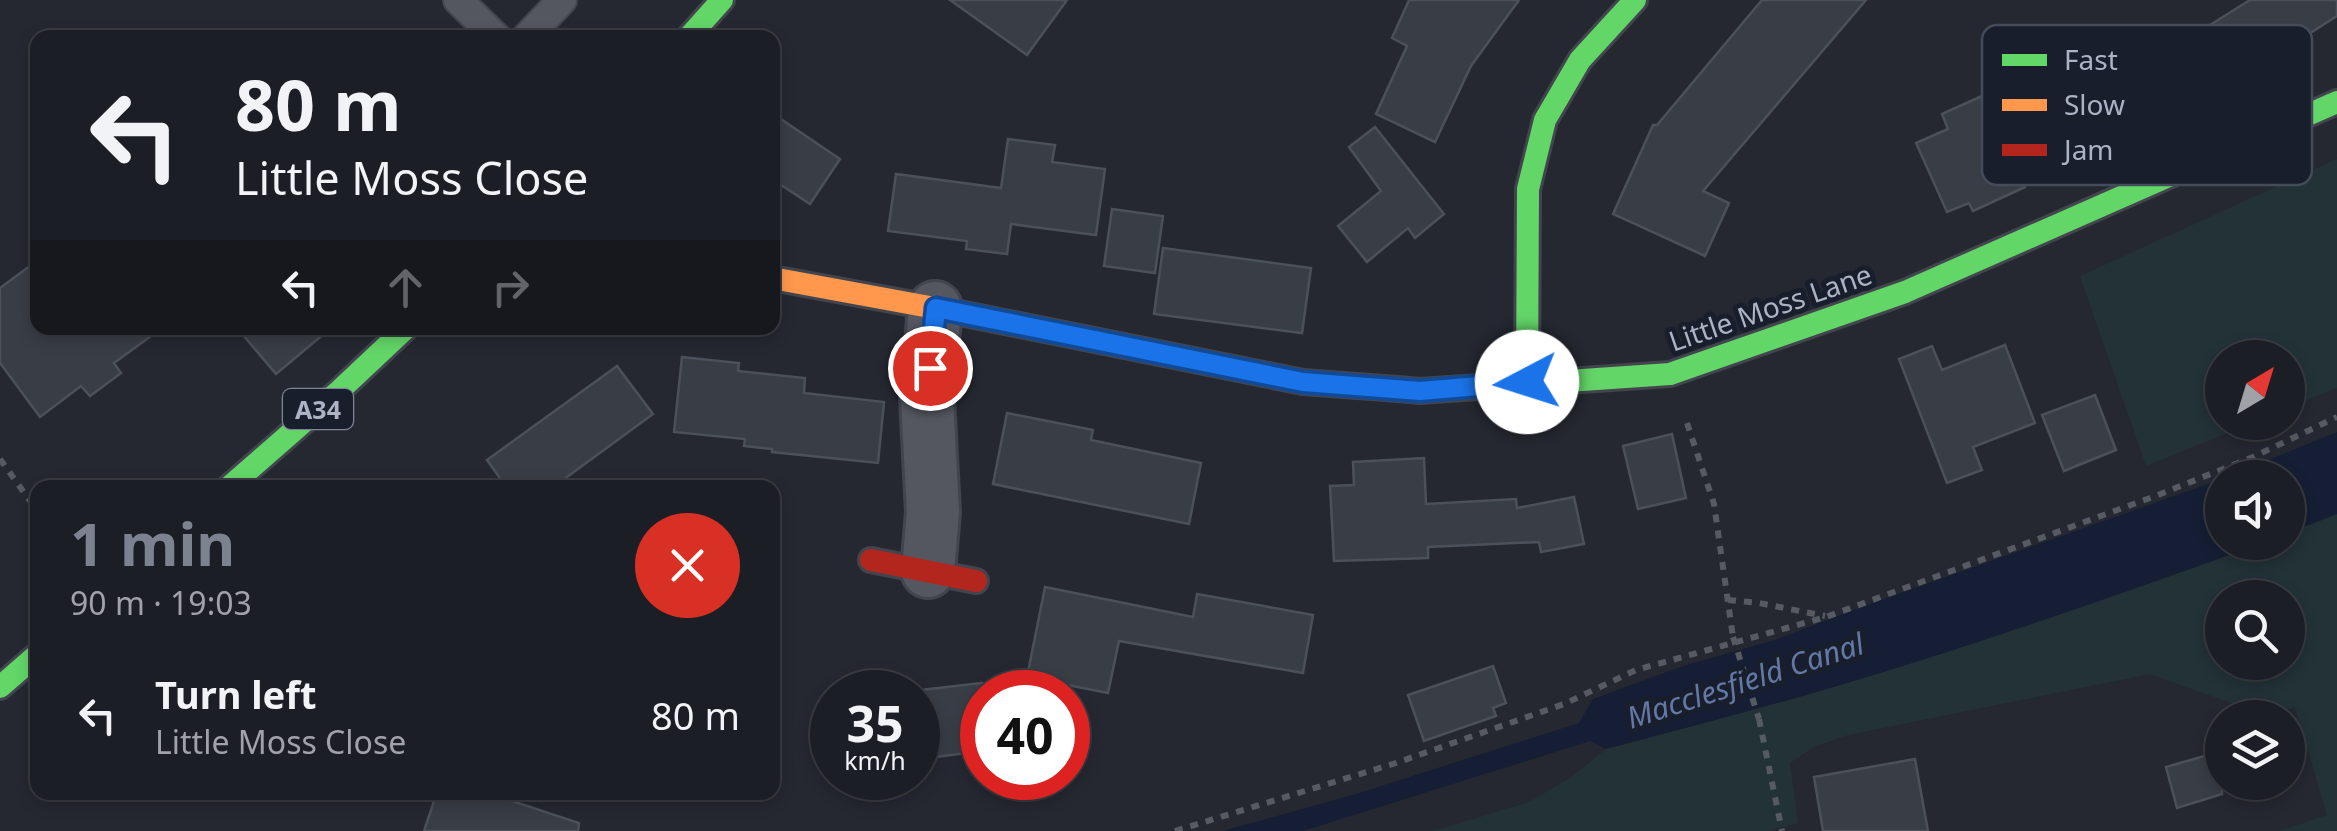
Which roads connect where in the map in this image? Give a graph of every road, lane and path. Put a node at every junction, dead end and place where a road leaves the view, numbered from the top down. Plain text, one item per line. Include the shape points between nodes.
1 (458, 0) edge
2 (562, 0) edge
3 (722, 0) edge
4 (1635, 0) edge
5 (489, 30) edge
6 (534, 30) edge
7 (695, 30) edge
8 (2337, 102) edge
9 (2312, 113) edge
10 (2149, 185) edge
11 (780, 279) edge
12 (936, 308) junction
13 (399, 335) edge
14 (1670, 374) junction
15 (1527, 382) junction
16 (2337, 418) edge
17 (0, 460) edge
18 (237, 480) edge
19 (30, 501) edge
20 (872, 560) dead end
21 (952, 576) joint
22 (1728, 600) junction
23 (1826, 617) junction
24 (30, 661) edge
25 (0, 686) edge
26 (1176, 831) edge
27 (1782, 831) edge

1 - 5 lane
2 - 6 lane
3 - 7 main road
4 - 15 main road via 1580,60 1546,120 1528,189
8 - 9 main road, Little Moss Lane
10 - 14 main road, Little Moss Lane via 1906,292
11 - 12 main road, Little Moss Lane
12 - 15 main road, Little Moss Lane via 1303,382 1420,391
12 - 21 street via 927,399 933,512
13 - 18 main road, A34
14 - 15 main road, Little Moss Lane
14 - 22 path via 1714,504
16 - 23 path via 2158,495
17 - 19 path
20 - 21 main road
22 - 23 path
22 - 27 path, bridge
23 - 26 path via 1636,670 1564,704
24 - 25 main road

